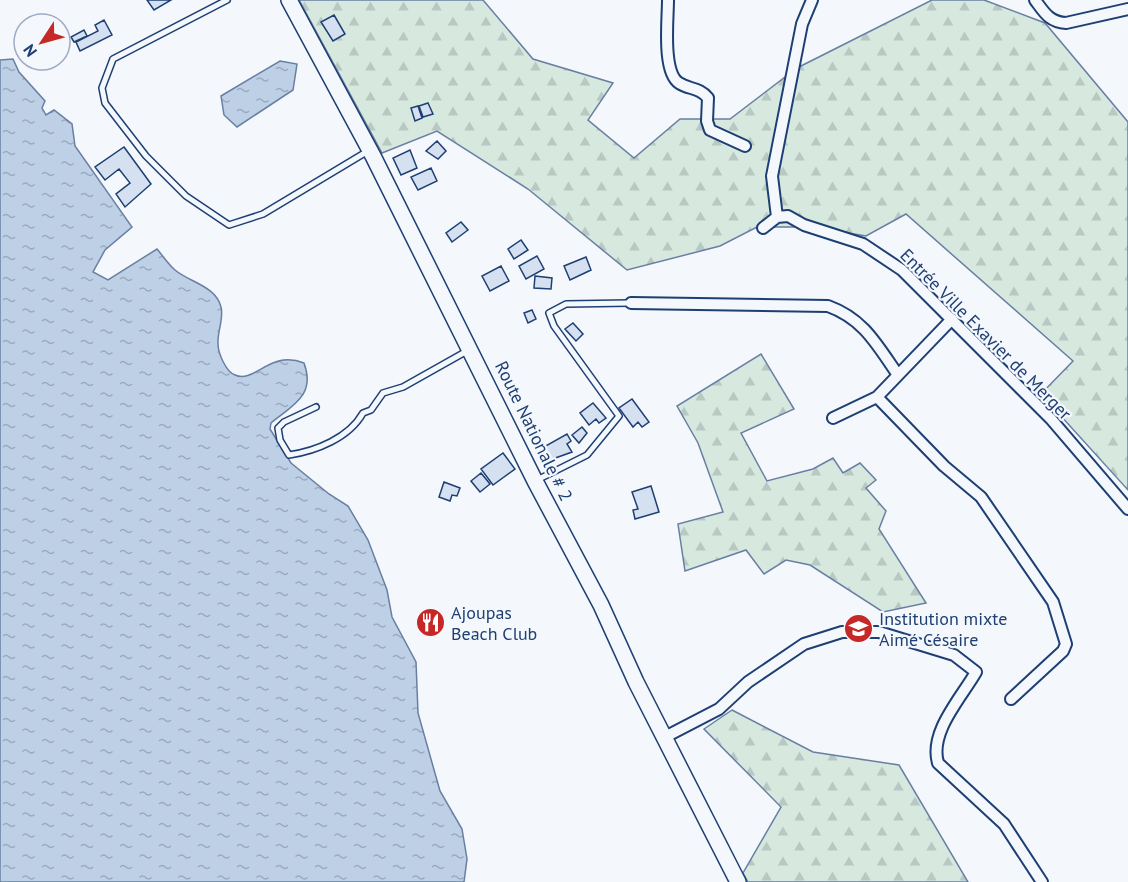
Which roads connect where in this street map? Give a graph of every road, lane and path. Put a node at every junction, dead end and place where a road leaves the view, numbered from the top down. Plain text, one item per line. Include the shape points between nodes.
1 (227, 0) edge
2 (289, 0) edge
3 (668, 0) edge
4 (812, 0) edge
5 (1035, 0) edge
6 (1128, 9) edge
7 (745, 146) dead end
8 (370, 150) junction
9 (777, 217) junction
10 (764, 228) dead end
11 (631, 303) joint
12 (952, 319) junction
13 (471, 349) junction
14 (898, 375) junction
15 (877, 397) junction
16 (316, 406) dead end
17 (833, 418) dead end
18 (536, 481) junction
19 (1128, 509) edge
20 (1011, 699) dead end
21 (665, 737) junction
22 (738, 882) edge
23 (1042, 882) edge

1 - 8 lane via 113,59 102,88 105,103 146,156 186,196 229,225 263,214
2 - 8 main road, Route Nationale # 2
3 - 7 street via 668,61 672,75 681,85 698,88 708,98 710,130
4 - 9 street via 802,24 772,176
5 - 6 street via 1047,17 1065,24
8 - 13 main road, Route Nationale # 2
9 - 10 street
9 - 12 street, Entrée Ville Exavier de Merger via 788,216 882,255
11 - 14 street via 828,306 848,314 870,334
11 - 18 lane via 566,304 549,313 554,326 619,416 587,455
12 - 14 street
12 - 19 street, Entrée Ville Exavier de Merger via 1051,419
13 - 16 lane via 403,387 383,393 371,410 337,439 306,452 289,454 278,428
13 - 18 main road, Route Nationale # 2
14 - 15 street
15 - 17 street
15 - 20 street via 944,466 981,497 1053,602 1066,644 1063,651
18 - 21 main road, Route Nationale # 2
21 - 22 main road, Route Nationale # 2
21 - 23 street via 719,709 748,682 804,644 842,632 879,632 954,655 976,672 936,739 934,752 938,763 1004,824

